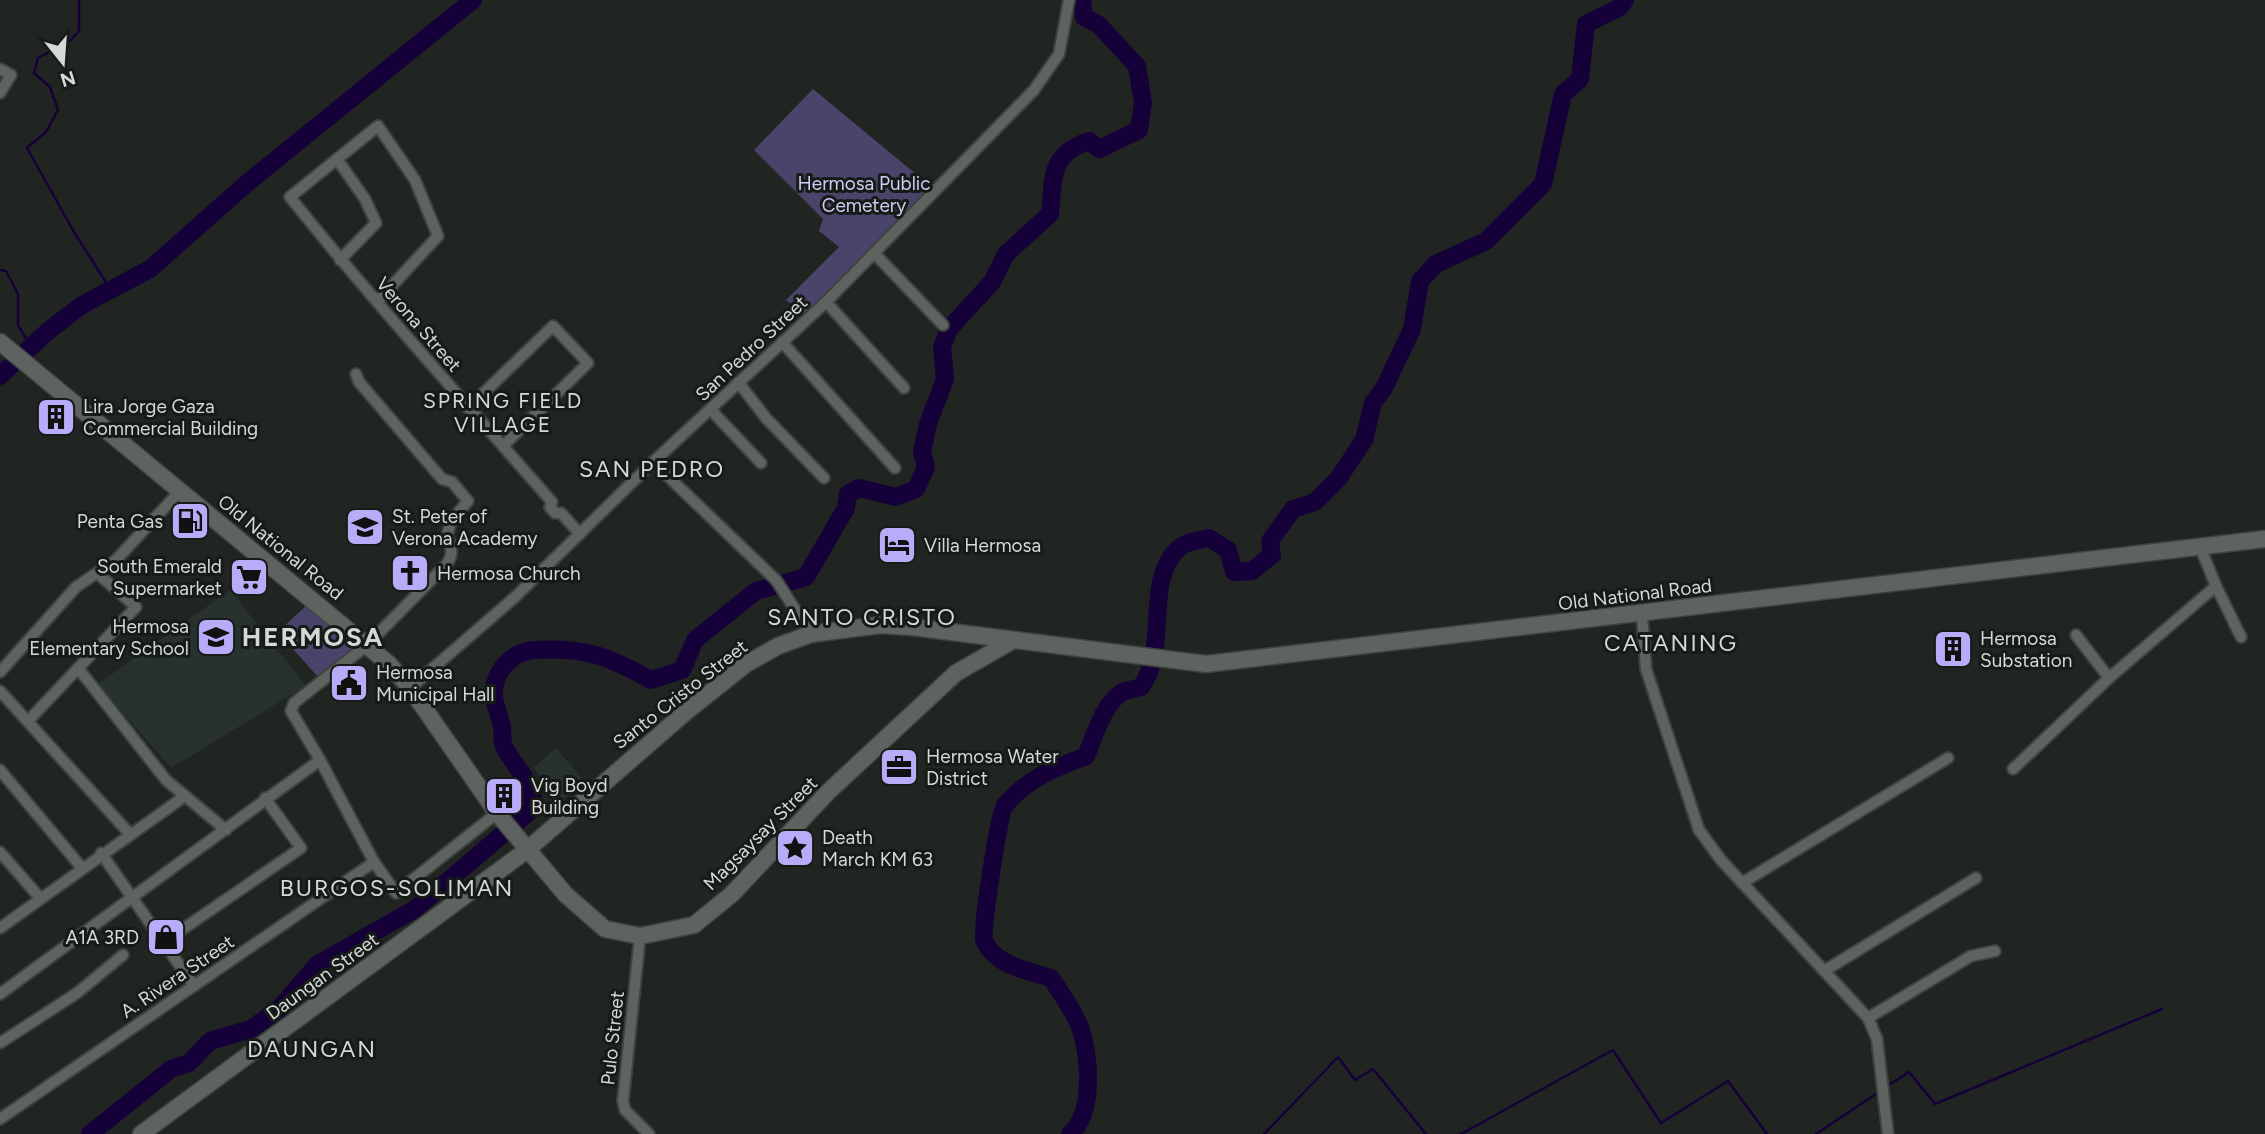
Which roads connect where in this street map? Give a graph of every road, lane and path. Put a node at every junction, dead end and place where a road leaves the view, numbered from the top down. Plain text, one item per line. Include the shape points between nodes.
1 (1069, 0) edge
2 (0, 69) edge
3 (0, 93) edge
4 (337, 159) junction
5 (876, 254) junction
6 (340, 260) junction
7 (377, 302) junction
8 (826, 302) junction
9 (943, 325) dead end
10 (782, 342) junction
11 (6, 347) edge
12 (356, 373) dead end
13 (738, 382) junction
14 (904, 388) dead end
15 (468, 408) junction
16 (712, 410) junction
17 (503, 446) junction
18 (653, 462) junction
19 (761, 463) dead end
20 (895, 468) dead end
21 (824, 478) dead end
22 (180, 491) junction
23 (580, 534) junction
24 (2265, 539) edge
25 (2201, 549) junction
26 (97, 573) junction
27 (2216, 586) junction
28 (1642, 615) junction
29 (811, 634) junction
30 (2076, 635) dead end
31 (2241, 637) dead end
32 (1010, 642) junction
33 (367, 645) junction
34 (78, 668) junction
35 (0, 672) edge
36 (2109, 678) junction
37 (410, 688) junction
38 (0, 691) edge
39 (29, 720) junction
40 (1948, 758) dead end
41 (320, 760) junction
42 (2013, 769) dead end
43 (0, 770) edge
44 (185, 796) junction
45 (265, 798) junction
46 (506, 823) junction
47 (226, 830) junction
48 (129, 834) junction
49 (527, 850) junction
50 (0, 852) edge
51 (101, 853) junction
52 (374, 862) junction
53 (82, 867) junction
54 (1976, 878) dead end
55 (1742, 883) junction
56 (40, 898) junction
57 (131, 898) junction
58 (0, 928) edge
59 (640, 936) junction
60 (164, 942) junction
61 (1995, 951) dead end
62 (123, 955) dead end
63 (1824, 971) junction
64 (194, 986) junction
65 (0, 994) edge
66 (1868, 1018) junction
67 (0, 1042) edge
68 (0, 1119) edge
69 (141, 1134) edge
70 (649, 1134) edge
71 (1888, 1134) edge

1 - 5 street, San Pedro Street via 1059,54 1043,79
2 - 3 street via 11,75
4 - 6 street via 376,223
4 - 6 street, Verona Street via 290,197
4 - 7 street via 379,126 415,180 438,236
5 - 8 street, San Pedro Street
5 - 9 street
6 - 7 street, Verona Street
7 - 15 street, Verona Street
8 - 10 street, San Pedro Street
8 - 14 street
10 - 13 street, San Pedro Street
10 - 20 street
11 - 22 main road, Old National Road
12 - 33 street via 442,479 452,482 468,501 451,522 447,536 451,558
13 - 16 street, San Pedro Street
13 - 21 street
15 - 17 street, Verona Street
15 - 17 street via 553,326 588,363
16 - 18 street, San Pedro Street
16 - 19 street
17 - 23 street, Verona Street via 552,502 555,513 561,513
18 - 23 street, San Pedro Street
18 - 29 street via 776,580
22 - 26 street via 116,560
22 - 33 main road, Old National Road
23 - 37 street, San Pedro Street
24 - 25 main road, Old National Road
25 - 27 street
25 - 28 main road, Old National Road
26 - 34 street via 136,607
26 - 35 street via 76,587
27 - 31 street
27 - 36 street
28 - 32 main road, Old National Road via 1233,662 1186,664
28 - 55 street via 1646,669 1691,811 1708,843
29 - 32 main road, Santo Cristo Street via 880,625
29 - 49 main road, Santo Cristo Street via 746,664
30 - 36 street
32 - 59 main road, Magsaysay Street via 956,673 820,800 732,894 694,925
33 - 37 main road, Old National Road
33 - 41 street via 292,706 292,714
34 - 39 street
34 - 44 street via 166,780
36 - 42 street
37 - 46 main road, Old National Road
38 - 39 street
39 - 48 street
40 - 55 street
41 - 45 street
41 - 52 street
43 - 53 street
44 - 47 street
44 - 48 street
45 - 47 street
45 - 60 street via 301,848
46 - 49 main road, Old National Road
46 - 52 street via 396,893
47 - 57 street
48 - 51 street
49 - 59 main road, Magsaysay Street via 566,895 605,929
49 - 69 main road, Daungan Street
50 - 56 street
51 - 53 street
51 - 57 street
52 - 64 street, A. Rivera Street
53 - 56 street
54 - 63 street
55 - 63 street
56 - 58 street
57 - 60 street
57 - 65 street
59 - 70 street, Pulo Street via 623,1101 625,1111
60 - 64 street
61 - 66 street via 1971,956
62 - 67 street via 77,993
63 - 66 street
64 - 68 street, A. Rivera Street
66 - 71 street via 1877,1039

